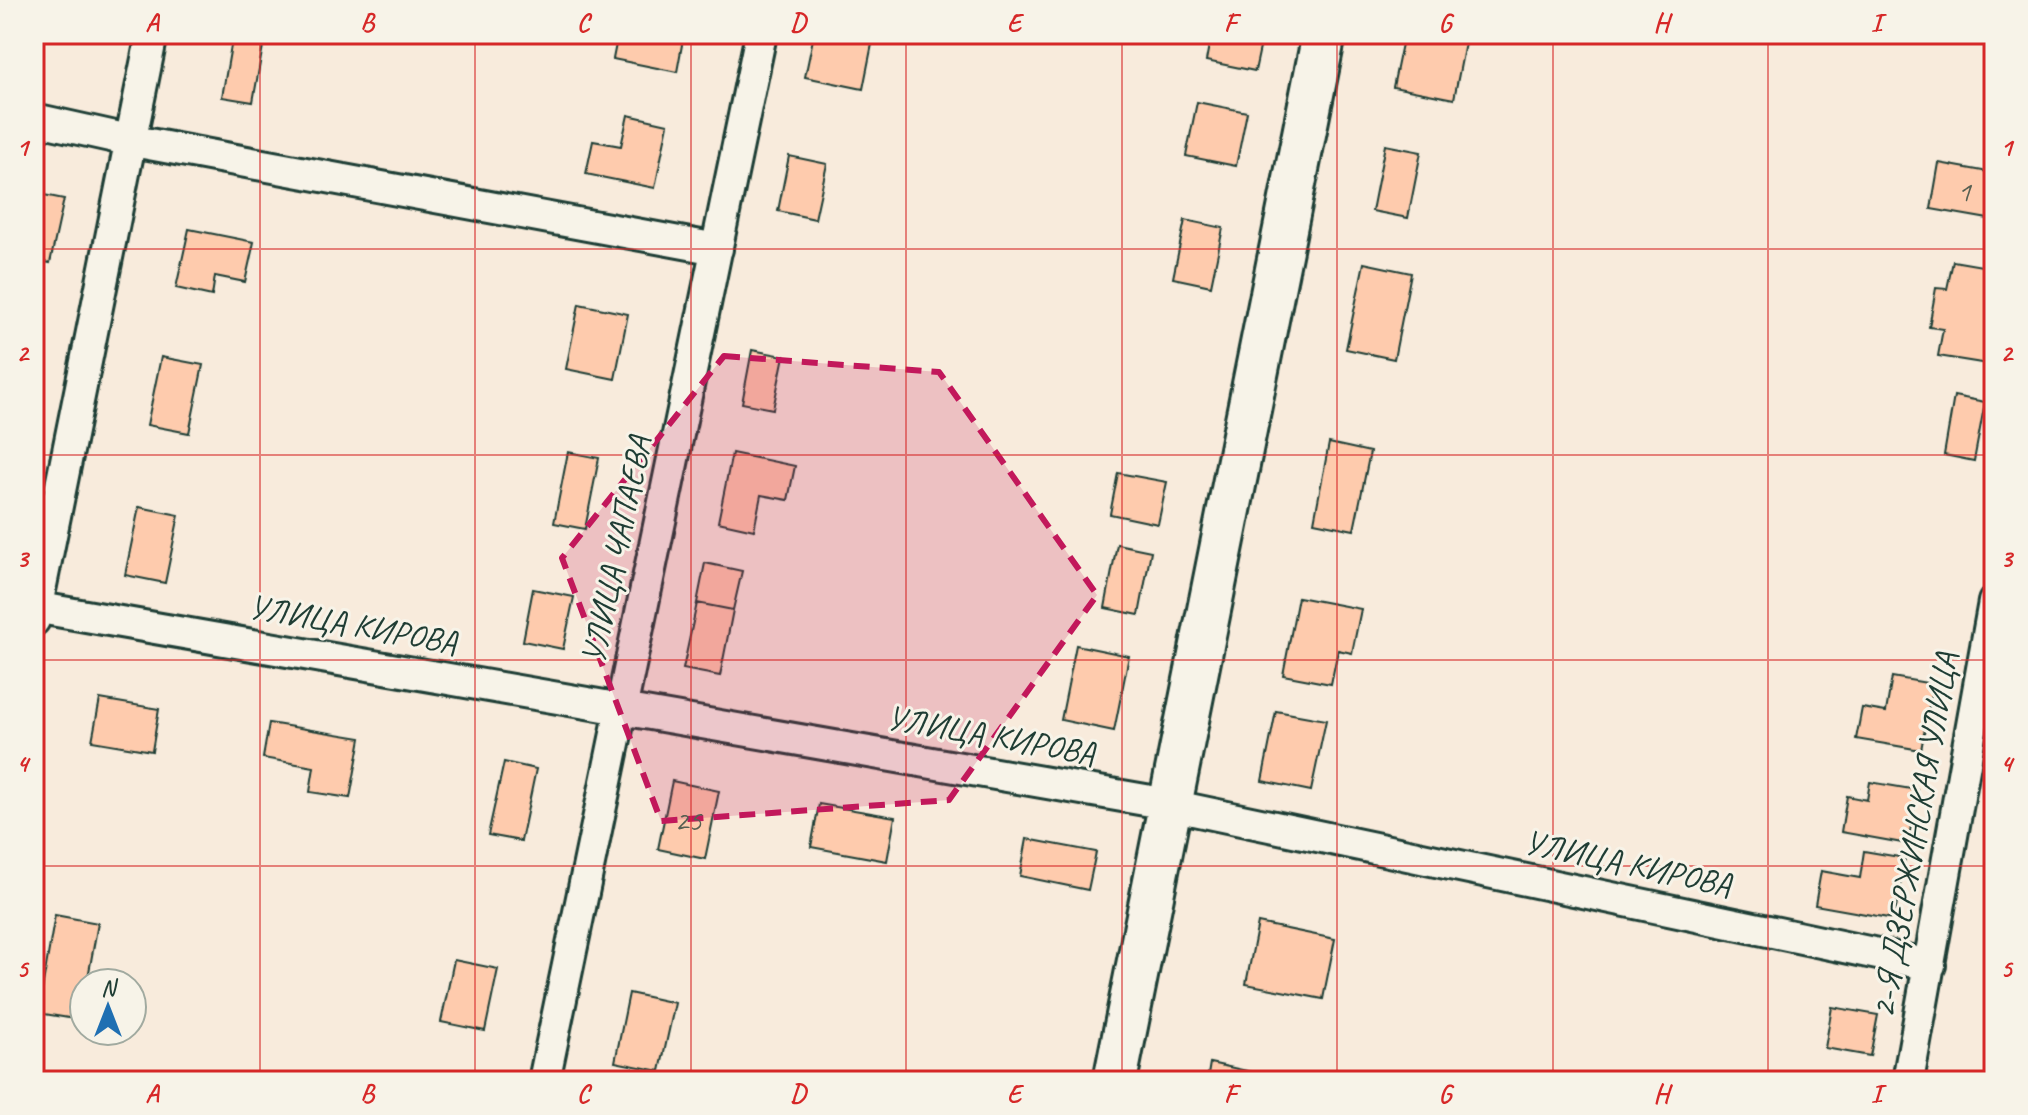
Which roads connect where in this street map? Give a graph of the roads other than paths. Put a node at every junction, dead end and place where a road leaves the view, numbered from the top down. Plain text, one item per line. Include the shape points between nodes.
1 (152, 34) edge
2 (761, 34) edge
3 (1324, 34) edge
4 (34, 119) edge
5 (133, 141) junction
6 (717, 249) junction
7 (1994, 602) edge
8 (35, 611) edge
9 (622, 709) junction
10 (1170, 806) junction
11 (1930, 965) junction
12 (544, 1081) edge
13 (1115, 1081) edge
14 (1908, 1081) edge

1 - 5 street
2 - 6 street, УЛИЦА ЧАПАЕВА
3 - 10 street
4 - 5 street
5 - 6 street
5 - 8 street
6 - 9 street, УЛИЦА ЧАПАЕВА
7 - 11 street, 2-Я ДЗЕРЖИНСКАЯ УЛИЦА
8 - 9 street, УЛИЦА КИРОВА
9 - 10 street, УЛИЦА КИРОВА
9 - 12 street, УЛИЦА ЧАПАЕВА
10 - 11 street, УЛИЦА КИРОВА
10 - 13 street
11 - 14 street, 2-Я ДЗЕРЖИНСКАЯ УЛИЦА

